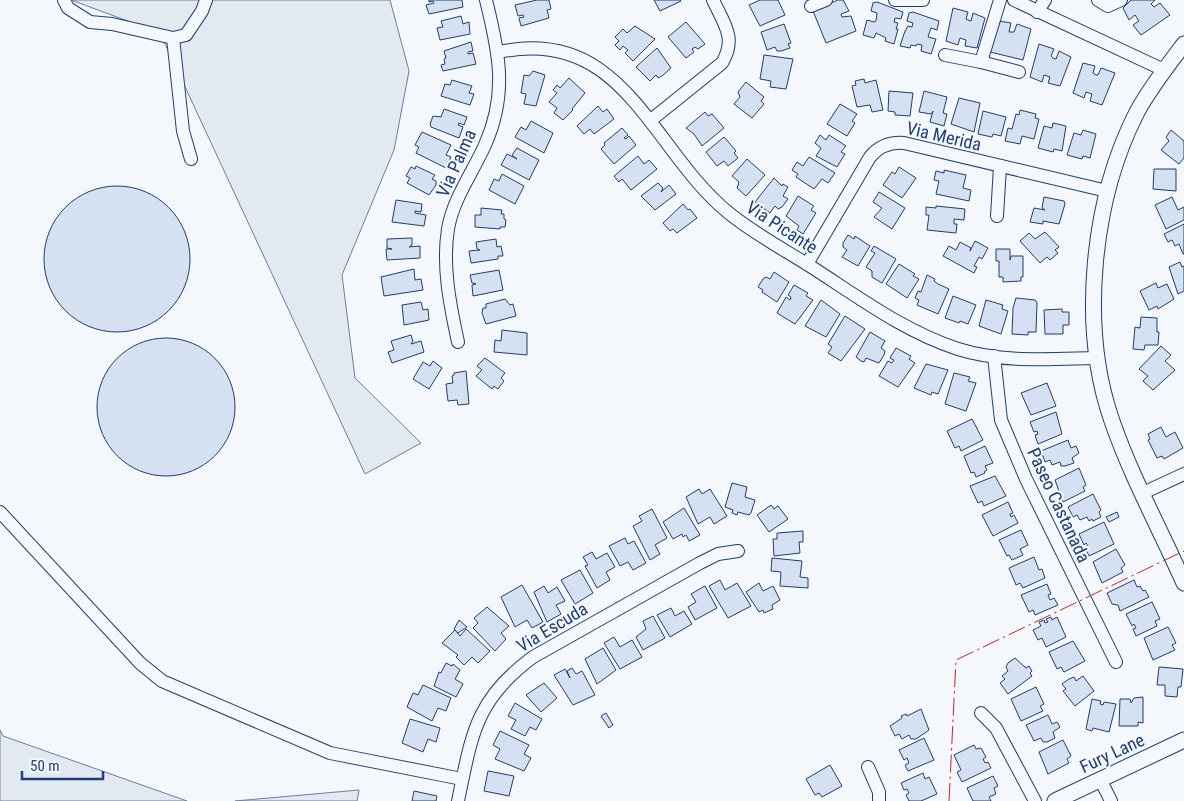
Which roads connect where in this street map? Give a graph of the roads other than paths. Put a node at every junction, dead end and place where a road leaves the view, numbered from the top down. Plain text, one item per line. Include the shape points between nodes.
1 (64, 0) edge
2 (206, 0) edge
3 (486, 0) edge
4 (713, 0) edge
5 (826, 0) edge
6 (895, 0) edge
7 (923, 0) edge
8 (1000, 0) edge
9 (1014, 0) edge
10 (1045, 0) edge
11 (1098, 0) edge
12 (1121, 0) edge
13 (811, 6) dead end
14 (1038, 12) junction
15 (173, 38) junction
16 (1184, 44) edge
17 (498, 52) junction
18 (945, 55) dead end
19 (981, 62) junction
20 (1164, 70) junction
21 (1019, 72) dead end
22 (651, 120) junction
23 (191, 159) dead end
24 (1000, 167) junction
25 (1107, 191) junction
26 (997, 216) dead end
27 (807, 264) junction
28 (458, 342) dead end
29 (994, 356) junction
30 (1096, 358) junction
31 (1184, 474) edge
32 (1143, 493) junction
33 (0, 512) edge
34 (738, 551) dead end
35 (1184, 583) edge
36 (1116, 662) dead end
37 (982, 713) dead end
38 (1184, 740) edge
39 (868, 766) dead end
40 (462, 779) junction
41 (1100, 779) junction
42 (458, 801) edge
43 (879, 801) edge
44 (1034, 801) edge
45 (1056, 801) edge
46 (1110, 801) edge

1 - 15 street via 68,8 90,22
2 - 15 street via 186,35
3 - 17 street, Via Palma
4 - 22 street via 730,36 729,51 722,63
5 - 13 street
6 - 7 street
8 - 19 street
9 - 14 street
10 - 14 street
11 - 12 street via 1108,6
14 - 20 street
15 - 23 street via 183,131
16 - 20 main road
17 - 22 street, Via Picante via 540,48 576,56 608,75
17 - 28 street, Via Palma via 500,90 493,121 448,227 446,258
18 - 19 street
19 - 21 street
20 - 25 main road via 1137,112
22 - 27 street, Via Picante via 697,182 718,204
24 - 25 street, Via Merida
24 - 26 street
24 - 27 street, Via Merida via 904,143 882,146 870,157
25 - 30 main road via 1095,256
27 - 29 street, Via Picante via 898,323 958,349
29 - 30 street, Via Picante via 1012,359
29 - 36 street, Paseo Castanada via 1001,420 1026,479
30 - 32 main road via 1112,420
31 - 32 street
32 - 35 main road
33 - 40 street via 134,657 162,681 330,753
34 - 40 street, Via Escuda via 718,554 700,563 520,666 499,686 483,708 472,734
37 - 44 street via 996,728
38 - 41 main road, Fury Lane
39 - 43 street via 879,792
40 - 42 street, Via Escuda
41 - 45 main road, Fury Lane
41 - 46 street

